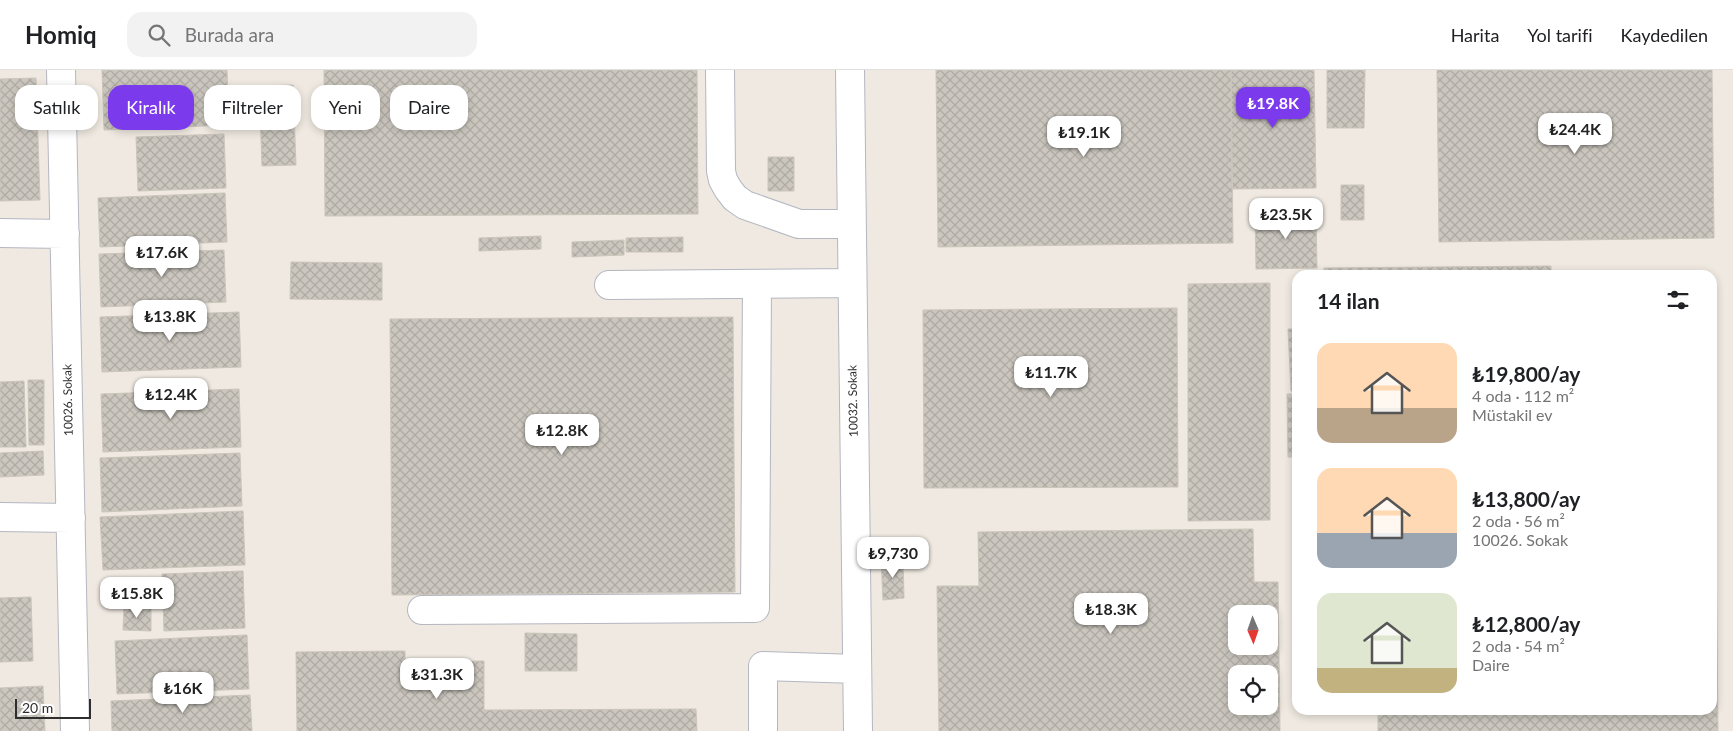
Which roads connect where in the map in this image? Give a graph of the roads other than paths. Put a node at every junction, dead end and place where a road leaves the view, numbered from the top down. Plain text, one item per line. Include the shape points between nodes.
1 (61, 70) edge
2 (720, 70) edge
3 (850, 70) edge
4 (851, 224) junction
5 (0, 233) edge
6 (65, 234) junction
7 (852, 283) junction
8 (609, 284) dead end
9 (757, 284) junction
10 (0, 517) edge
11 (71, 518) junction
12 (422, 610) dead end
13 (857, 669) junction
14 (75, 731) edge
15 (763, 731) edge
16 (858, 731) edge

1 - 6 street, 10026. Sokak
2 - 4 street via 721,171 735,198 745,205 799,224
3 - 4 street, 10032. Sokak
4 - 7 street, 10032. Sokak
5 - 6 street
6 - 11 street, 10026. Sokak
7 - 9 street
7 - 13 street, 10032. Sokak
8 - 9 street
9 - 12 street via 755,608
10 - 11 street
11 - 14 street, 10026. Sokak
13 - 15 street via 763,666
13 - 16 street, 10032. Sokak

